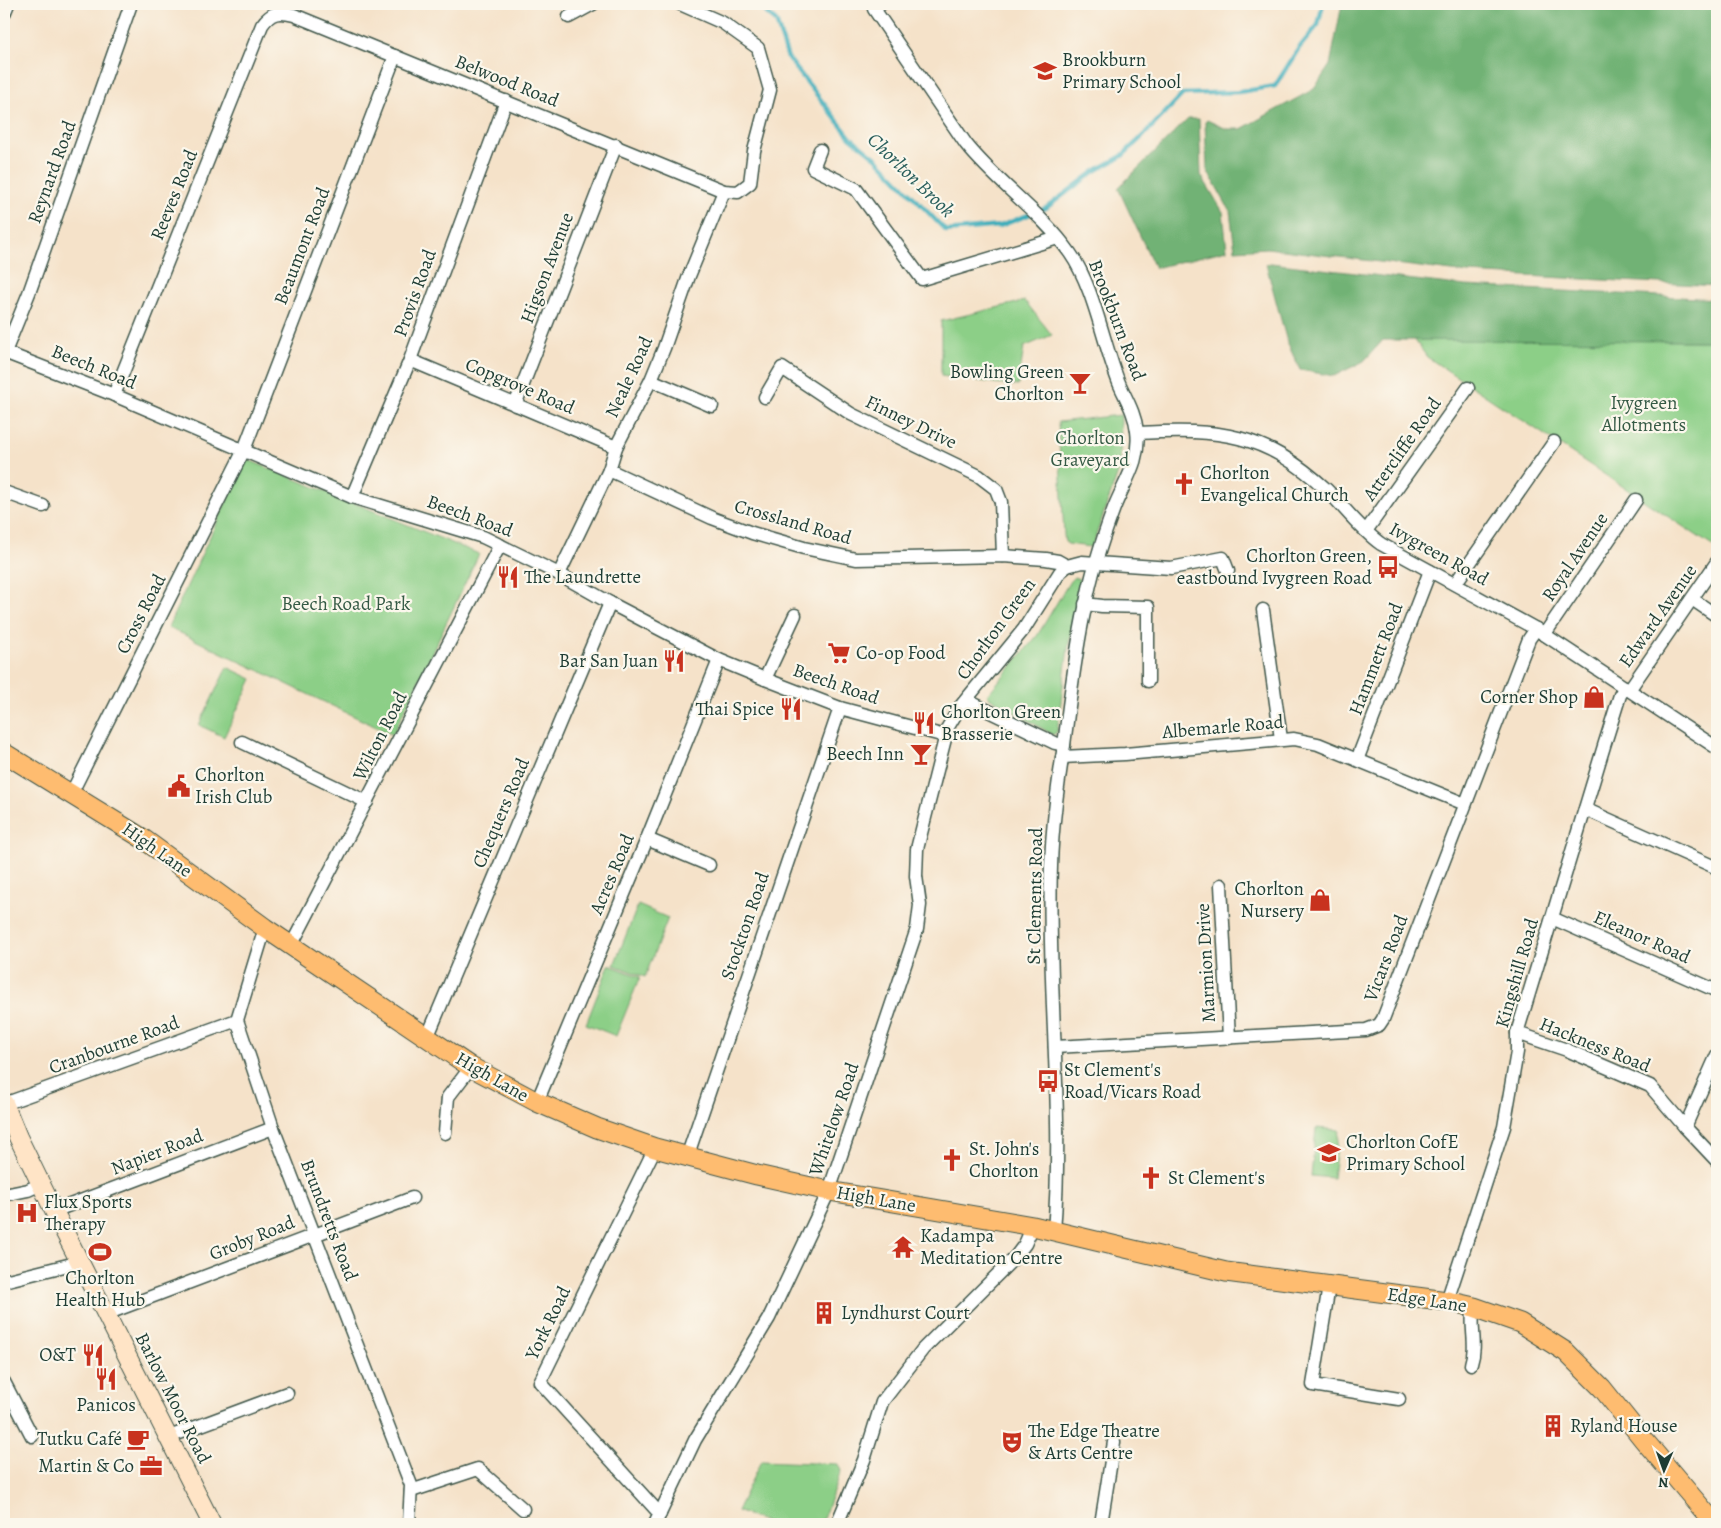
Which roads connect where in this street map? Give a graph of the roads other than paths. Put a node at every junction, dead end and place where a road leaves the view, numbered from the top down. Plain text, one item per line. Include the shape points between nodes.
1 (8, 4) edge
2 (132, 4) edge
3 (593, 4) edge
4 (680, 4) edge
5 (875, 5) edge
6 (274, 12) joint
7 (4, 14) edge
8 (569, 17) dead end
9 (395, 56) junction
10 (506, 100) junction
11 (616, 145) junction
12 (820, 150) dead end
13 (724, 191) junction
14 (1058, 238) junction
15 (4, 352) edge
16 (410, 360) junction
17 (651, 380) junction
18 (1468, 388) dead end
19 (114, 395) junction
20 (765, 397) dead end
21 (515, 405) junction
22 (712, 406) dead end
23 (1138, 433) junction
24 (1554, 442) dead end
25 (616, 447) junction
26 (244, 450) junction
27 (609, 470) junction
28 (4, 492) edge
29 (352, 497) junction
30 (1636, 500) dead end
31 (43, 506) dead end
32 (1366, 531) junction
33 (500, 545) junction
34 (1003, 556) junction
35 (1717, 562) edge
36 (1095, 564) junction
37 (1067, 566) junction
38 (1228, 571) dead end
39 (1430, 571) junction
40 (559, 574) junction
41 (1455, 584) junction
42 (1692, 599) junction
43 (610, 603) junction
44 (1085, 604) junction
45 (1263, 610) dead end
46 (795, 615) dead end
47 (1717, 616) edge
48 (1540, 632) junction
49 (719, 660) junction
50 (765, 679) junction
51 (1148, 681) dead end
52 (1627, 689) junction
53 (967, 699) junction
54 (840, 708) junction
55 (945, 736) junction
56 (1281, 739) junction
57 (242, 742) dead end
58 (1717, 748) edge
59 (1063, 751) junction
60 (4, 753) edge
61 (1357, 760) junction
62 (71, 794) junction
63 (367, 802) junction
64 (1465, 804) junction
65 (1585, 809) junction
66 (647, 839) junction
67 (709, 865) dead end
68 (1717, 868) edge
69 (1221, 885) dead end
70 (1552, 918) junction
71 (265, 928) junction
72 (292, 944) junction
73 (1717, 991) edge
74 (237, 1020) junction
75 (1517, 1033) junction
76 (427, 1038) junction
77 (1229, 1038) junction
78 (1055, 1047) junction
79 (1717, 1055) edge
80 (471, 1067) junction
81 (537, 1102) junction
82 (4, 1104) edge
83 (1685, 1127) junction
84 (273, 1128) junction
85 (444, 1133) dead end
86 (655, 1148) junction
87 (687, 1157) junction
88 (1717, 1161) edge
89 (41, 1184) junction
90 (829, 1191) junction
91 (4, 1195) edge
92 (412, 1198) dead end
93 (54, 1211) junction
94 (1033, 1226) junction
95 (1054, 1231) junction
96 (314, 1234) junction
97 (80, 1262) junction
98 (4, 1281) edge
99 (1329, 1286) junction
100 (1446, 1301) junction
101 (1474, 1307) junction
102 (106, 1314) junction
103 (1471, 1364) dead end
104 (4, 1382) edge
105 (287, 1393) dead end
106 (1399, 1399) dead end
107 (32, 1436) dead end
108 (169, 1437) junction
109 (1114, 1442) dead end
110 (411, 1491) junction
111 (524, 1509) dead end
112 (657, 1519) edge
113 (212, 1524) edge
114 (409, 1524) edge
115 (836, 1524) edge
116 (1100, 1524) edge
117 (1715, 1524) edge

1 - 7 street
2 - 15 street, Reynard Road via 29,293
3 - 8 street
4 - 13 street via 723,22 758,48 770,90 754,151 750,183 738,192
5 - 14 street, Brookburn Road via 966,144
6 - 9 street, Belwood Road via 294,14
6 - 19 street, Reeves Road via 262,25
9 - 10 street, Belwood Road
9 - 26 street, Beaumont Road
10 - 11 street, Belwood Road
10 - 16 street, Provis Road
11 - 13 street, Belwood Road
11 - 21 street, Higson Avenue
12 - 14 street via 812,168 856,189 922,279
13 - 17 street, Neale Road
14 - 23 street, Brookburn Road via 1086,286
15 - 19 street, Beech Road
16 - 21 street, Copgrove Road
16 - 29 street, Provis Road
17 - 22 street
17 - 25 street, Neale Road
18 - 32 street, Attercliffe Road
19 - 26 street, Beech Road
20 - 34 street, Finney Drive via 782,368 851,414 979,476 996,488 1001,502
21 - 25 street, Copgrove Road
23 - 32 street, Ivygreen Road via 1209,432 1250,440 1269,448 1316,480
23 - 36 street, Brookburn Road via 1136,460 1115,506
24 - 41 street
25 - 27 street, Neale Road
26 - 29 street, Beech Road
26 - 62 street, Cross Road
27 - 34 street, Crossland Road via 752,533 856,560
27 - 40 street, Neale Road
28 - 31 street
29 - 33 street, Beech Road
30 - 48 street, Royal Avenue
32 - 39 street, Ivygreen Road via 1381,544
33 - 40 street, Beech Road
33 - 63 street, Wilton Road
34 - 37 street, Crossland Road via 1046,559
35 - 42 street, Edward Avenue
36 - 37 street via 1082,562
36 - 38 street via 1171,568 1223,558
36 - 44 street, St Clements Road
37 - 53 street, Chorlton Green via 1024,629
39 - 41 street, Ivygreen Road
39 - 61 street, Hammett Road
40 - 43 street, Beech Road
41 - 48 street, Ivygreen Road
42 - 47 street
42 - 52 street, Edward Avenue
43 - 49 street, Beech Road
43 - 76 street, Chequers Road
44 - 51 street via 1148,606
44 - 59 street, St Clements Road
45 - 56 street
46 - 50 street
48 - 52 street, Ivygreen Road
48 - 64 street, Vicars Road via 1529,639
49 - 50 street, Beech Road
49 - 66 street, Acres Road
50 - 54 street, Beech Road
52 - 58 street, Ivygreen Road
52 - 65 street, Kingshill Road via 1620,695
53 - 55 street, Whitelow Road
53 - 59 street, Chorlton Green via 1055,743
54 - 55 street, Beech Road
54 - 87 street, Stockton Road
55 - 90 street, Whitelow Road via 917,849 918,929
56 - 59 street, Albemarle Road via 1069,758
56 - 61 street, Albemarle Road via 1306,741
57 - 63 street
59 - 78 street, St Clements Road via 1051,865
60 - 62 main road, High Lane
61 - 64 street, Albemarle Road
62 - 71 main road, High Lane via 142,838
63 - 72 street, Wilton Road
64 - 77 street, Vicars Road via 1379,1025 1366,1030
65 - 68 street
65 - 70 street, Kingshill Road
66 - 67 street
66 - 81 street, Acres Road
69 - 77 street, Marmion Drive
70 - 73 street, Eleanor Road
70 - 75 street, Kingshill Road
71 - 72 main road, High Lane
71 - 74 street
72 - 76 main road, High Lane
74 - 82 street, Cranbourne Road
74 - 84 street, Brundretts Road
75 - 83 street, Hackness Road via 1567,1050 1650,1086
75 - 100 street, Kingshill Road via 1517,1052 1504,1127
76 - 80 main road, High Lane
77 - 78 street, Vicars Road
78 - 95 street, St Clements Road via 1058,1160
79 - 83 street
80 - 81 main road, High Lane
80 - 85 street via 448,1097
81 - 86 main road, High Lane
82 - 89 main road, Barlow Moor Road
83 - 88 street, Hackness Road
84 - 93 street, Napier Road
84 - 96 street, Brundretts Road
86 - 87 main road, High Lane
86 - 112 street, York Road via 540,1382
87 - 90 main road, High Lane
89 - 91 street
89 - 93 main road, Barlow Moor Road
90 - 94 main road, High Lane
90 - 112 street, Whitelow Road via 769,1318 695,1440
92 - 96 street, Groby Road
93 - 97 main road, Barlow Moor Road
94 - 95 main road, High Lane
94 - 115 street via 1016,1256 923,1349 882,1402 864,1460
95 - 99 main road, Edge Lane via 1226,1272
96 - 102 street, Groby Road
96 - 110 street, Brundretts Road
97 - 98 street
97 - 102 main road, Barlow Moor Road
99 - 100 main road, Edge Lane
99 - 106 street via 1313,1385
100 - 101 main road, Edge Lane
101 - 103 street via 1475,1352
101 - 117 main road, Edge Lane via 1520,1323 1566,1352 1602,1388
102 - 108 main road, Barlow Moor Road
104 - 107 street
105 - 108 street
108 - 113 main road, Barlow Moor Road
109 - 116 street
110 - 111 street via 478,1469
110 - 114 street, Brundretts Road

